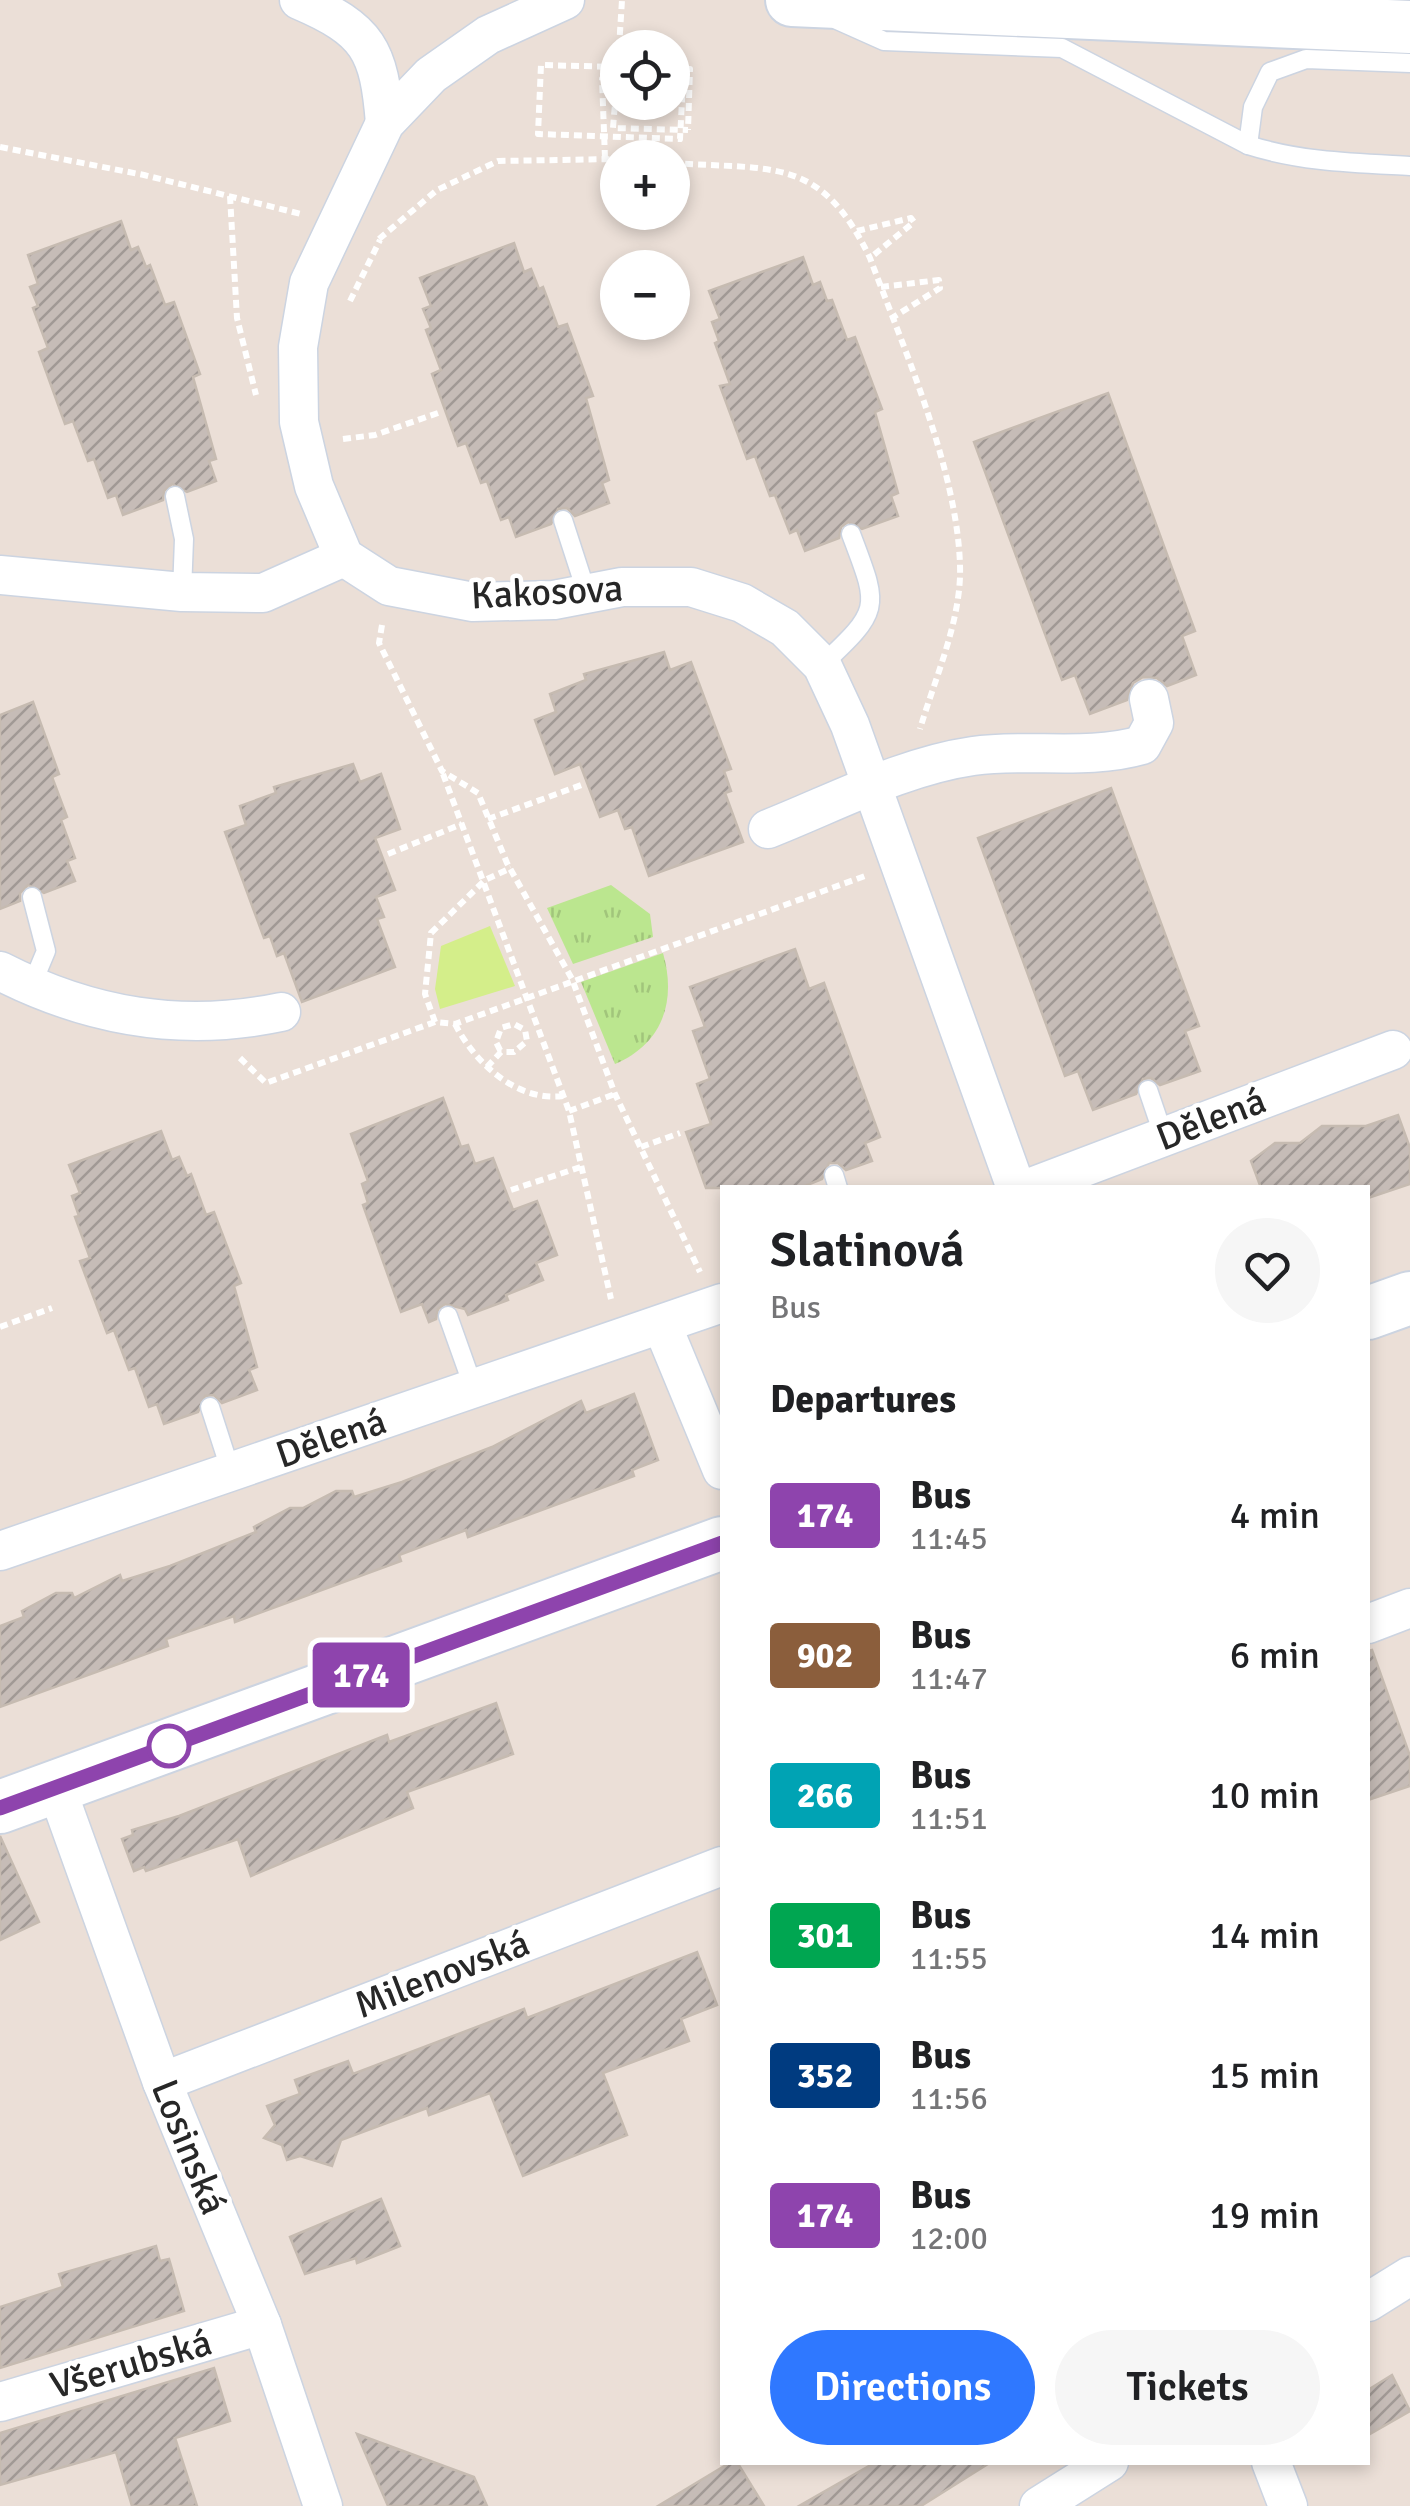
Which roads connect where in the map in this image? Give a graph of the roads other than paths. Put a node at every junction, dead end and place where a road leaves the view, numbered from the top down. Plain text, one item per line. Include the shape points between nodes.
1 (300, 0) edge
2 (565, 0) edge
3 (791, 0) edge
4 (1410, 27) edge
5 (1410, 63) edge
6 (386, 123) junction
7 (1248, 145) junction
8 (1410, 166) edge
9 (175, 496) dead end
10 (563, 520) dead end
11 (851, 534) dead end
12 (344, 557) junction
13 (0, 575) edge
14 (182, 592) junction
15 (587, 594) junction
16 (822, 664) junction
17 (1148, 698) dead end
18 (873, 788) junction
19 (768, 829) dead end
20 (32, 897) dead end
21 (15, 979) edge
22 (281, 1012) dead end
23 (1393, 1050) dead end
24 (1148, 1090) dead end
25 (1164, 1137) junction
26 (1015, 1185) edge
27 (1038, 1185) edge
28 (1410, 1298) edge
29 (719, 1304) edge
30 (1370, 1312) edge
31 (448, 1316) dead end
32 (662, 1325) junction
33 (474, 1390) junction
34 (210, 1407) dead end
35 (720, 1465) edge
36 (231, 1472) junction
37 (720, 1544) edge
38 (0, 1552) edge
39 (1410, 1608) edge
40 (1370, 1623) edge
41 (56, 1787) junction
42 (0, 1808) edge
43 (720, 1867) edge
44 (162, 2082) junction
45 (1410, 2276) edge
46 (1370, 2301) edge
47 (262, 2325) junction
48 (0, 2402) edge
49 (1104, 2465) edge
50 (1271, 2465) edge
51 (323, 2506) edge
52 (1039, 2506) edge
53 (1288, 2506) edge

1 - 6 street via 341,19 372,53
2 - 6 street via 488,34 432,75
3 - 4 street
3 - 7 lane via 884,41 1062,48
5 - 7 lane via 1306,59 1270,72 1252,107
6 - 12 street via 309,283 298,348 299,422 314,486
7 - 8 lane via 1327,162
9 - 14 lane via 184,538
10 - 15 lane
11 - 16 lane via 872,609
12 - 14 street via 263,593
12 - 15 street, Kakosova via 389,586 474,602
13 - 14 street
15 - 16 street, Kakosova via 622,587 708,592 785,628
16 - 18 street, Kakosova
17 - 18 street via 1154,723 1142,744 1109,754 973,756
18 - 19 street
18 - 26 street, Kakosova
20 - 21 lane via 46,951
21 - 22 street via 94,1010 162,1023 234,1022
23 - 25 street, Dělená
24 - 25 lane
25 - 27 street, Dělená
28 - 30 street
29 - 32 street, Dělená
31 - 33 lane
32 - 33 street, Dělená
32 - 35 street
33 - 36 street, Dělená
34 - 36 lane
36 - 38 street, Dělená
37 - 41 street
39 - 40 street
41 - 42 street
41 - 44 street, Losinská
43 - 44 street, Milenovská
44 - 47 street, Losinská
45 - 46 street
47 - 48 street, Všerubská
47 - 51 street, Losinská
49 - 52 street
50 - 53 street

